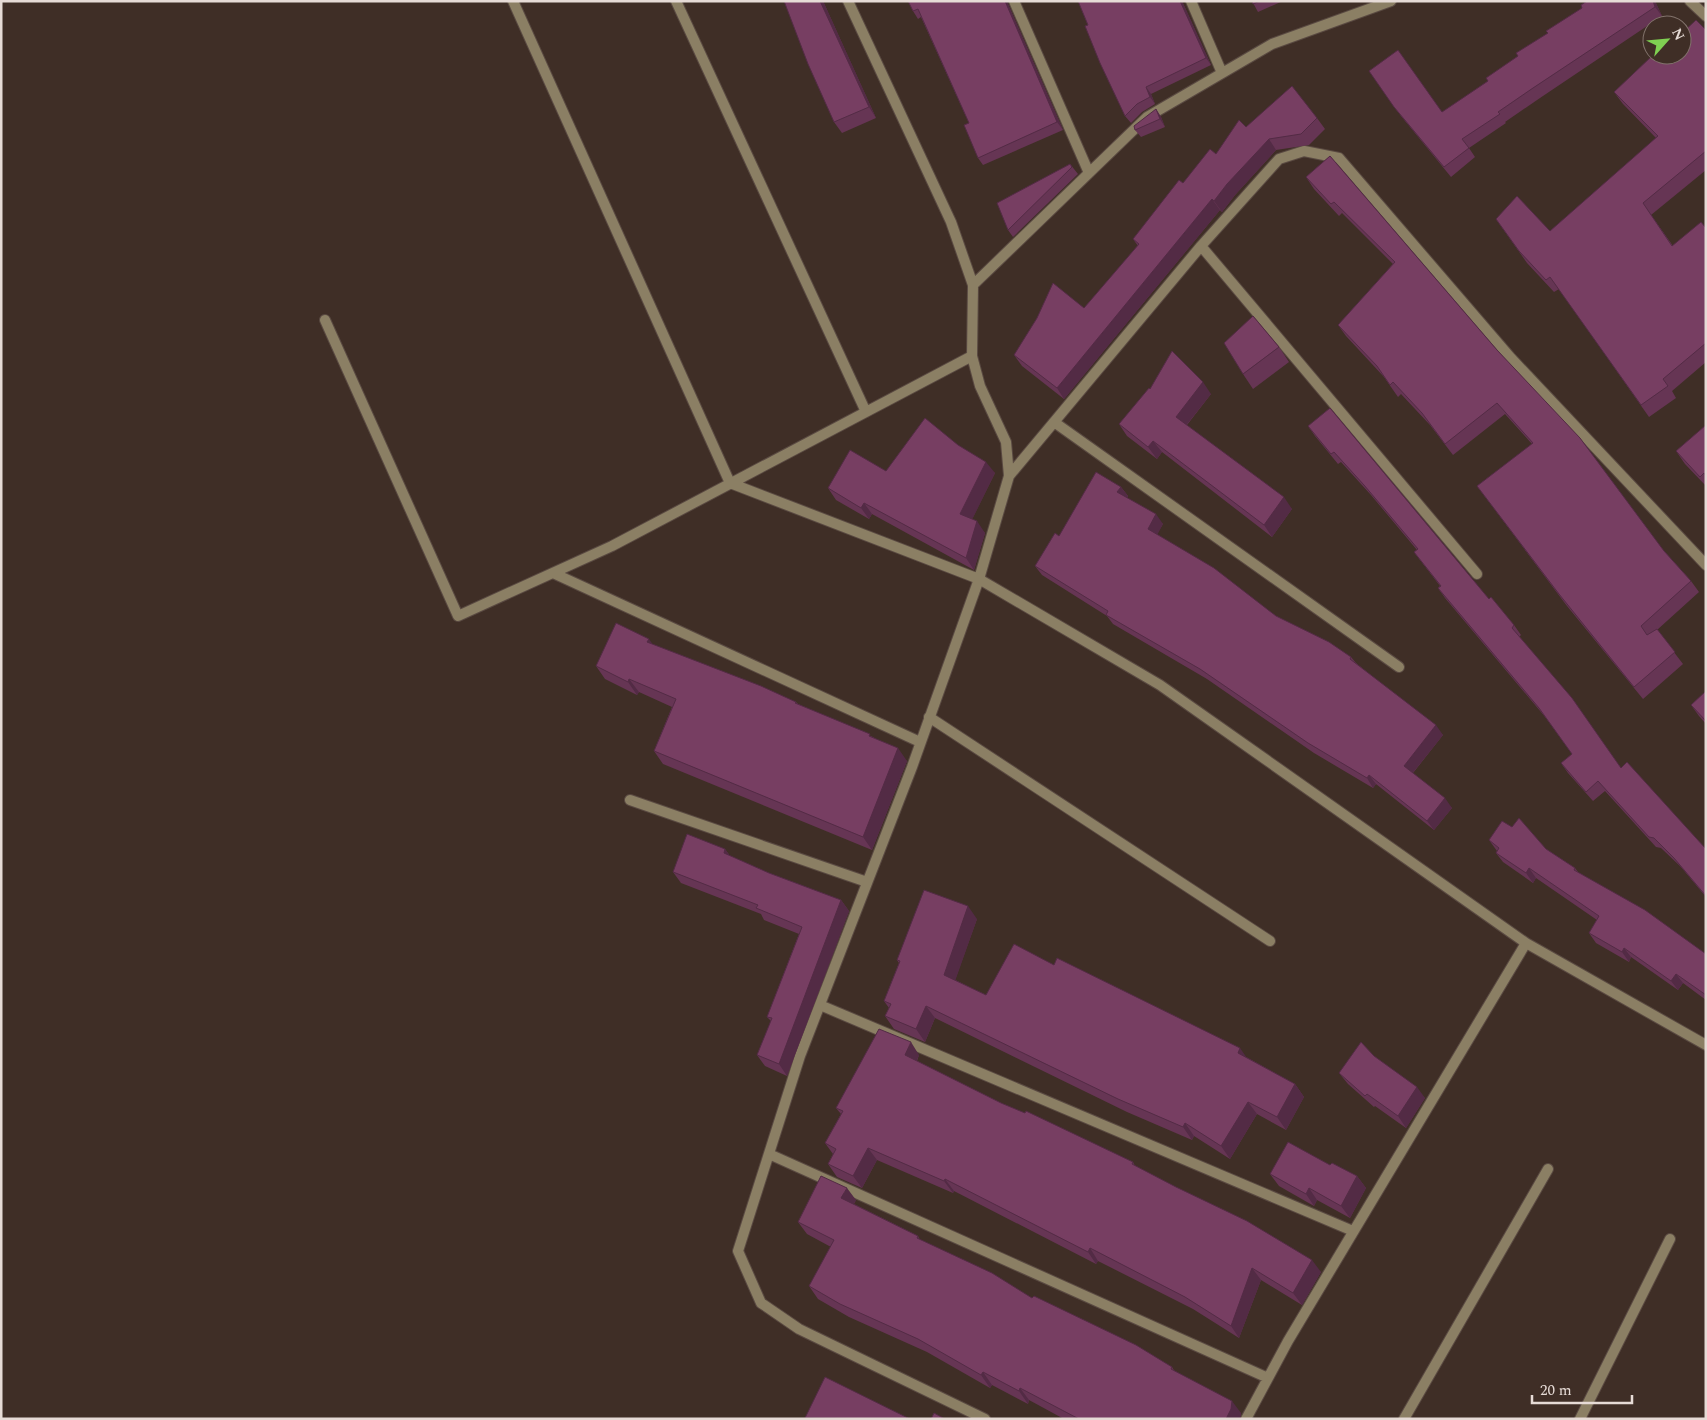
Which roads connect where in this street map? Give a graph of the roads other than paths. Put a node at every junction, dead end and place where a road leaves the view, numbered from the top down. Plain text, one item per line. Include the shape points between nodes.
1 (513, 1) edge
2 (676, 1) edge
3 (848, 1) edge
4 (1014, 1) edge
5 (1191, 1) edge
6 (1356, 1) edge
7 (1392, 1) edge
8 (1690, 1) edge
9 (1360, 12) junction
10 (1706, 16) edge
11 (1222, 73) junction
12 (1089, 173) junction
13 (1201, 246) junction
14 (973, 285) junction
15 (325, 320) dead end
16 (972, 356) junction
17 (866, 412) junction
18 (1054, 422) junction
19 (1009, 476) junction
20 (730, 483) junction
21 (1706, 564) edge
22 (553, 573) junction
23 (1477, 574) dead end
24 (979, 579) junction
25 (1400, 667) dead end
26 (929, 717) junction
27 (920, 742) junction
28 (630, 800) dead end
29 (868, 882) junction
30 (1270, 941) dead end
31 (1526, 943) junction
32 (820, 1005) junction
33 (1706, 1045) edge
34 (769, 1154) junction
35 (1548, 1169) dead end
36 (1353, 1231) junction
37 (1670, 1239) dead end
38 (1268, 1378) junction
39 (985, 1419) edge
40 (1246, 1419) edge
41 (1404, 1419) edge
42 (1580, 1419) edge

1 - 20 street
2 - 17 street
3 - 14 street via 951,222
4 - 12 street
5 - 11 street
6 - 9 street
7 - 9 street
8 - 10 street
9 - 11 street via 1272,44
11 - 12 street via 1147,117
12 - 14 street
13 - 18 street
13 - 21 street via 1279,159 1304,151 1339,158 1510,357
13 - 23 street
14 - 16 street
15 - 22 street via 458,616
16 - 17 street
16 - 19 street via 980,386 1006,442
17 - 20 street
18 - 19 street
18 - 25 street
19 - 24 street
20 - 22 street via 612,546
20 - 24 street
22 - 27 street
24 - 26 street
24 - 31 street via 1160,685
26 - 27 street
26 - 30 street
27 - 29 street
28 - 29 street
29 - 32 street
31 - 33 street
31 - 36 street
32 - 34 street
32 - 36 street
34 - 38 street
34 - 39 street via 738,1251 760,1303 799,1329
35 - 41 street
36 - 38 street
37 - 42 street
38 - 40 street

